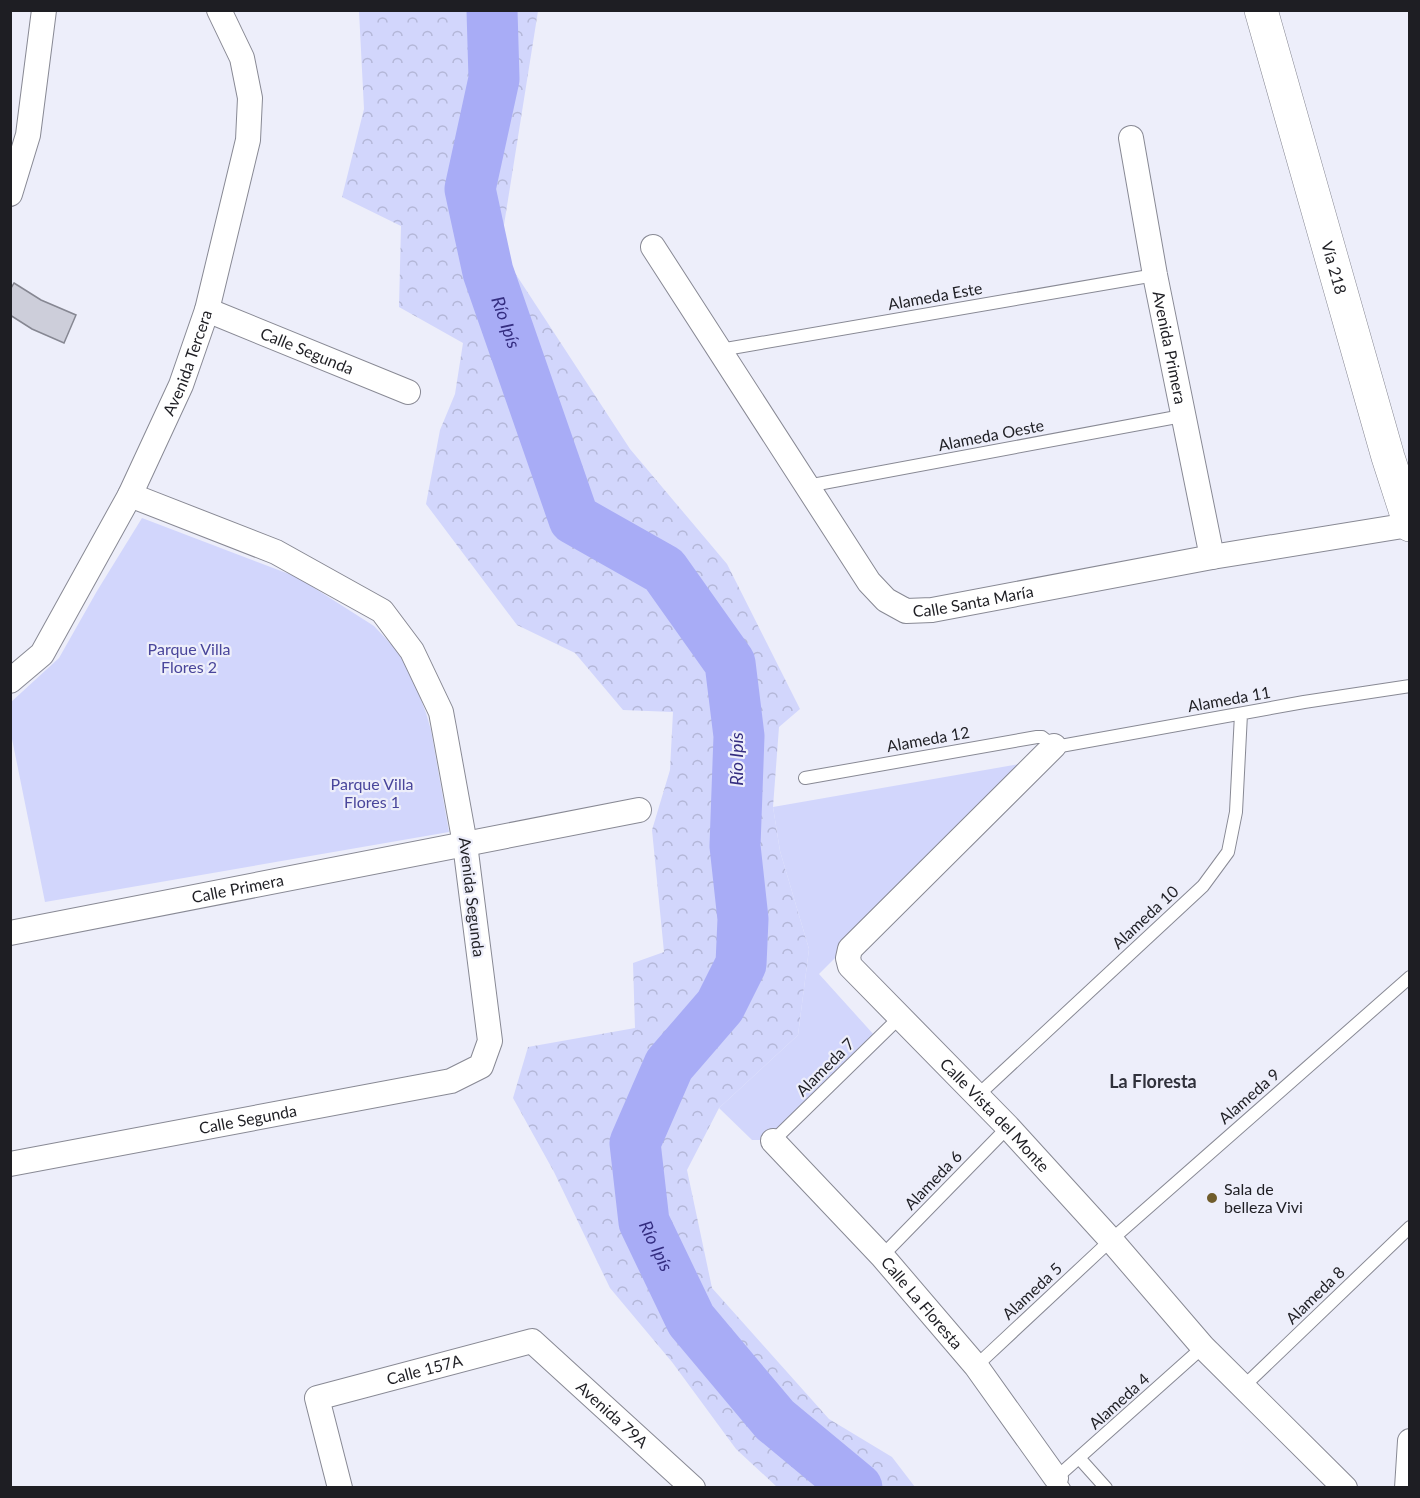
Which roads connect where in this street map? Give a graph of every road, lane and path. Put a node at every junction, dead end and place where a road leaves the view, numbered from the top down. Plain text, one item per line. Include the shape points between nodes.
1 (44, 10) edge
2 (219, 10) edge
3 (1262, 10) edge
4 (1131, 138) dead end
5 (10, 194) edge
6 (652, 247) dead end
7 (1155, 275) junction
8 (207, 310) junction
9 (720, 350) junction
10 (408, 393) dead end
11 (1182, 416) junction
12 (807, 486) junction
13 (130, 495) junction
14 (1409, 525) edge
15 (1212, 557) junction
16 (10, 681) edge
17 (1410, 686) edge
18 (1241, 714) junction
19 (1054, 746) junction
20 (805, 778) dead end
21 (639, 810) dead end
22 (465, 844) junction
23 (10, 933) edge
24 (1410, 977) edge
25 (900, 1017) junction
26 (481, 1066) joint
27 (977, 1096) junction
28 (1008, 1127) junction
29 (773, 1142) joint
30 (10, 1164) edge
31 (1410, 1227) edge
32 (1111, 1240) junction
33 (882, 1256) junction
34 (532, 1341) joint
35 (1203, 1347) junction
36 (976, 1366) junction
37 (1243, 1387) junction
38 (1410, 1440) edge
39 (1080, 1459) junction
40 (1060, 1483) edge
41 (340, 1488) edge
42 (693, 1488) edge
43 (1106, 1488) edge
44 (1345, 1488) edge
45 (1407, 1488) edge

1 - 5 street via 28,135
2 - 8 street, Avenida Tercera via 242,58 250,98 248,140
3 - 14 main road, Vía 218
4 - 7 street, Avenida Primera
6 - 9 street, Calle Santa María
7 - 9 lane, Alameda Este
7 - 11 street, Avenida Primera
8 - 10 street, Calle Segunda
8 - 13 street, Avenida Tercera via 181,385
9 - 12 street, Calle Santa María
11 - 12 lane, Alameda Oeste
11 - 15 street, Avenida Primera
12 - 15 street, Calle Santa María via 868,582 886,600 906,611 932,610
13 - 16 street, Avenida Tercera via 42,654
13 - 22 street, Avenida Segunda via 276,552 382,610 412,651 441,712
14 - 15 street, Calle Santa María
17 - 18 lane, Alameda 11
18 - 19 lane, Alameda 11
18 - 27 lane, Alameda 10 via 1236,812 1228,852 1203,886
19 - 20 lane, Alameda 12 via 1037,737
19 - 25 street, Calle Vista del Monte via 850,949 850,966
21 - 22 street, Calle Primera
22 - 23 street, Calle Primera
22 - 26 street, Avenida Segunda via 490,1041
24 - 32 lane, Alameda 9
25 - 27 street, Calle Vista del Monte
25 - 29 lane, Alameda 7
26 - 30 street, Calle Segunda via 451,1081
27 - 28 street, Calle Vista del Monte
28 - 32 street, Calle Vista del Monte
28 - 33 lane, Alameda 6
29 - 33 street, Calle La Floresta
31 - 37 lane, Alameda 8
32 - 35 street, Calle Vista del Monte
32 - 36 lane, Alameda 5
33 - 36 street, Calle La Floresta
34 - 41 street, Calle 157A via 317,1398
34 - 42 street, Avenida 79A
35 - 37 street, Calle Vista del Monte
35 - 39 lane, Alameda 4
36 - 40 street, Calle La Floresta
37 - 44 street, Calle Vista del Monte
38 - 45 street
39 - 40 lane, Alameda 4
39 - 43 lane

